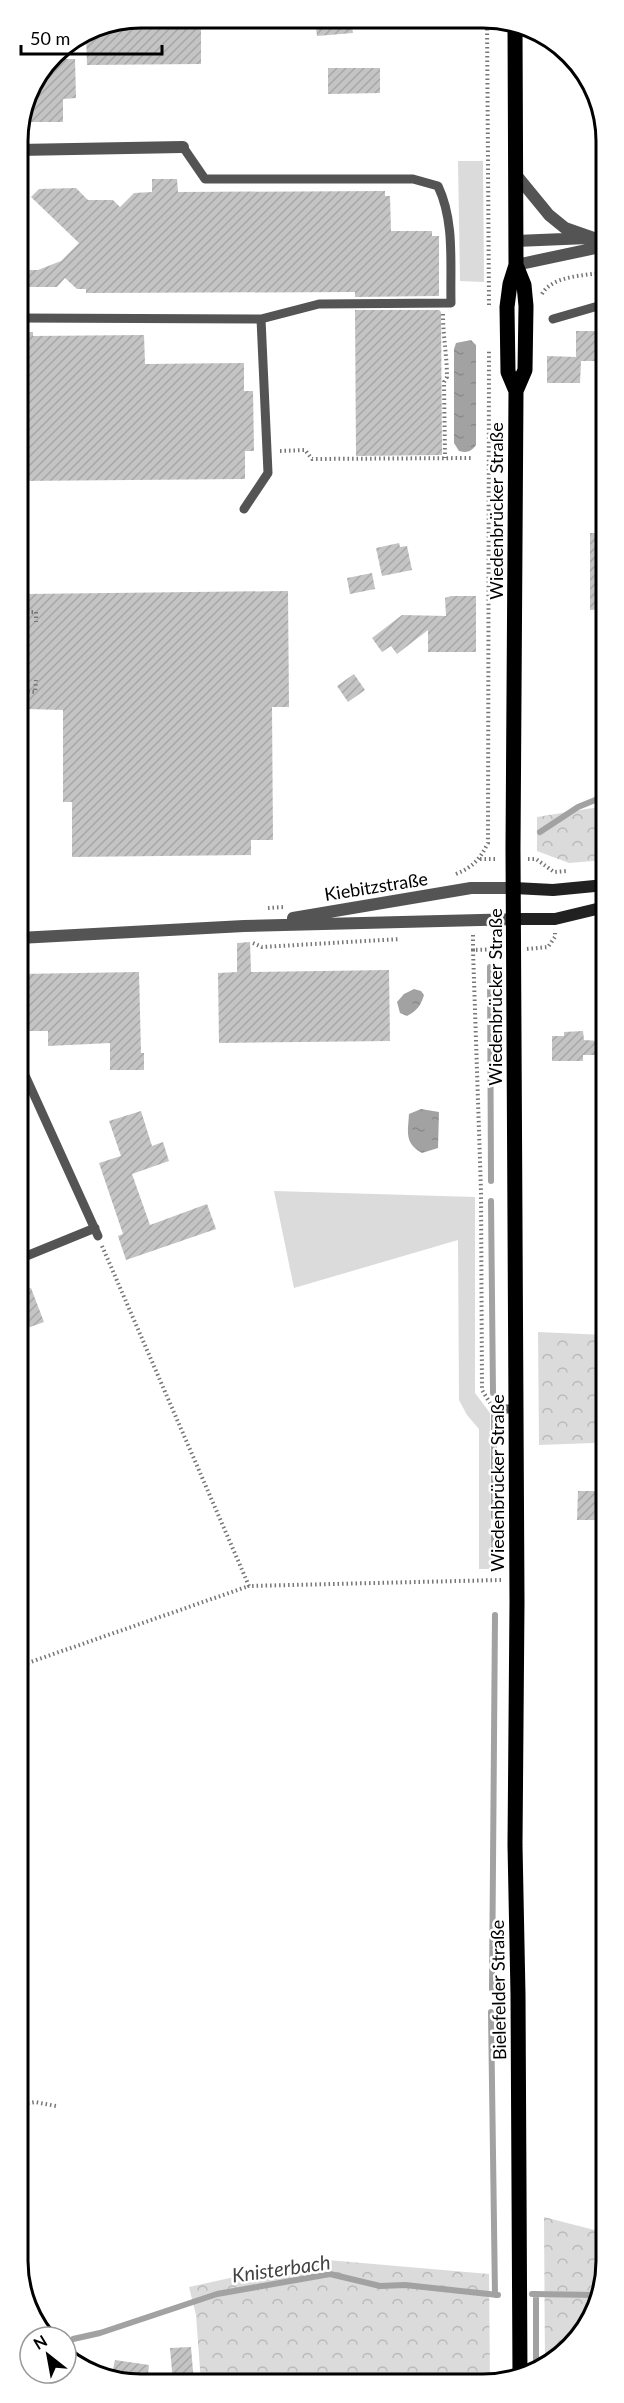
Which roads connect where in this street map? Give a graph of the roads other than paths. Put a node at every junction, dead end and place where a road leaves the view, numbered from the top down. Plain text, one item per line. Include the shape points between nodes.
1 (515, 34) edge
2 (183, 147) joint
3 (29, 150) edge
4 (517, 176) junction
5 (592, 238) junction
6 (596, 240) edge
7 (516, 242) junction
8 (596, 246) edge
9 (516, 265) junction
10 (596, 307) edge
11 (29, 318) edge
12 (261, 319) junction
13 (553, 319) dead end
14 (244, 509) dead end
15 (596, 886) edge
16 (514, 888) junction
17 (596, 910) edge
18 (515, 919) junction
19 (244, 926) junction
20 (29, 937) edge
21 (29, 1083) edge
22 (28, 1256) edge
23 (500, 1409) road end
24 (516, 1409) junction
25 (517, 1602) joint
26 (520, 2368) edge

1 - 4 main road, Wiedenbrücker Straße
2 - 3 street
2 - 12 lane via 205,179 413,179 438,186 443,197 450,223 451,303 319,304
4 - 5 street via 549,215 565,228
4 - 7 main road, Wiedenbrücker Straße
5 - 6 street
5 - 7 street
7 - 9 main road, Wiedenbrücker Straße
8 - 9 street
9 - 16 main road, Wiedenbrücker Straße via 507,307 508,372 516,391
10 - 13 lane
11 - 12 lane
12 - 14 lane via 268,473
15 - 16 main road via 553,890
16 - 18 main road, Wiedenbrücker Straße
16 - 19 street, Kiebitzstraße via 471,888
17 - 18 main road via 555,919
18 - 19 street, Kiebitzstraße
18 - 24 main road, Wiedenbrücker Straße
19 - 20 street, Kiebitzstraße
21 - 22 lane via 96,1232
23 - 24 lane
24 - 25 main road, Wiedenbrücker Straße
25 - 26 main road, Bielefelder Straße

